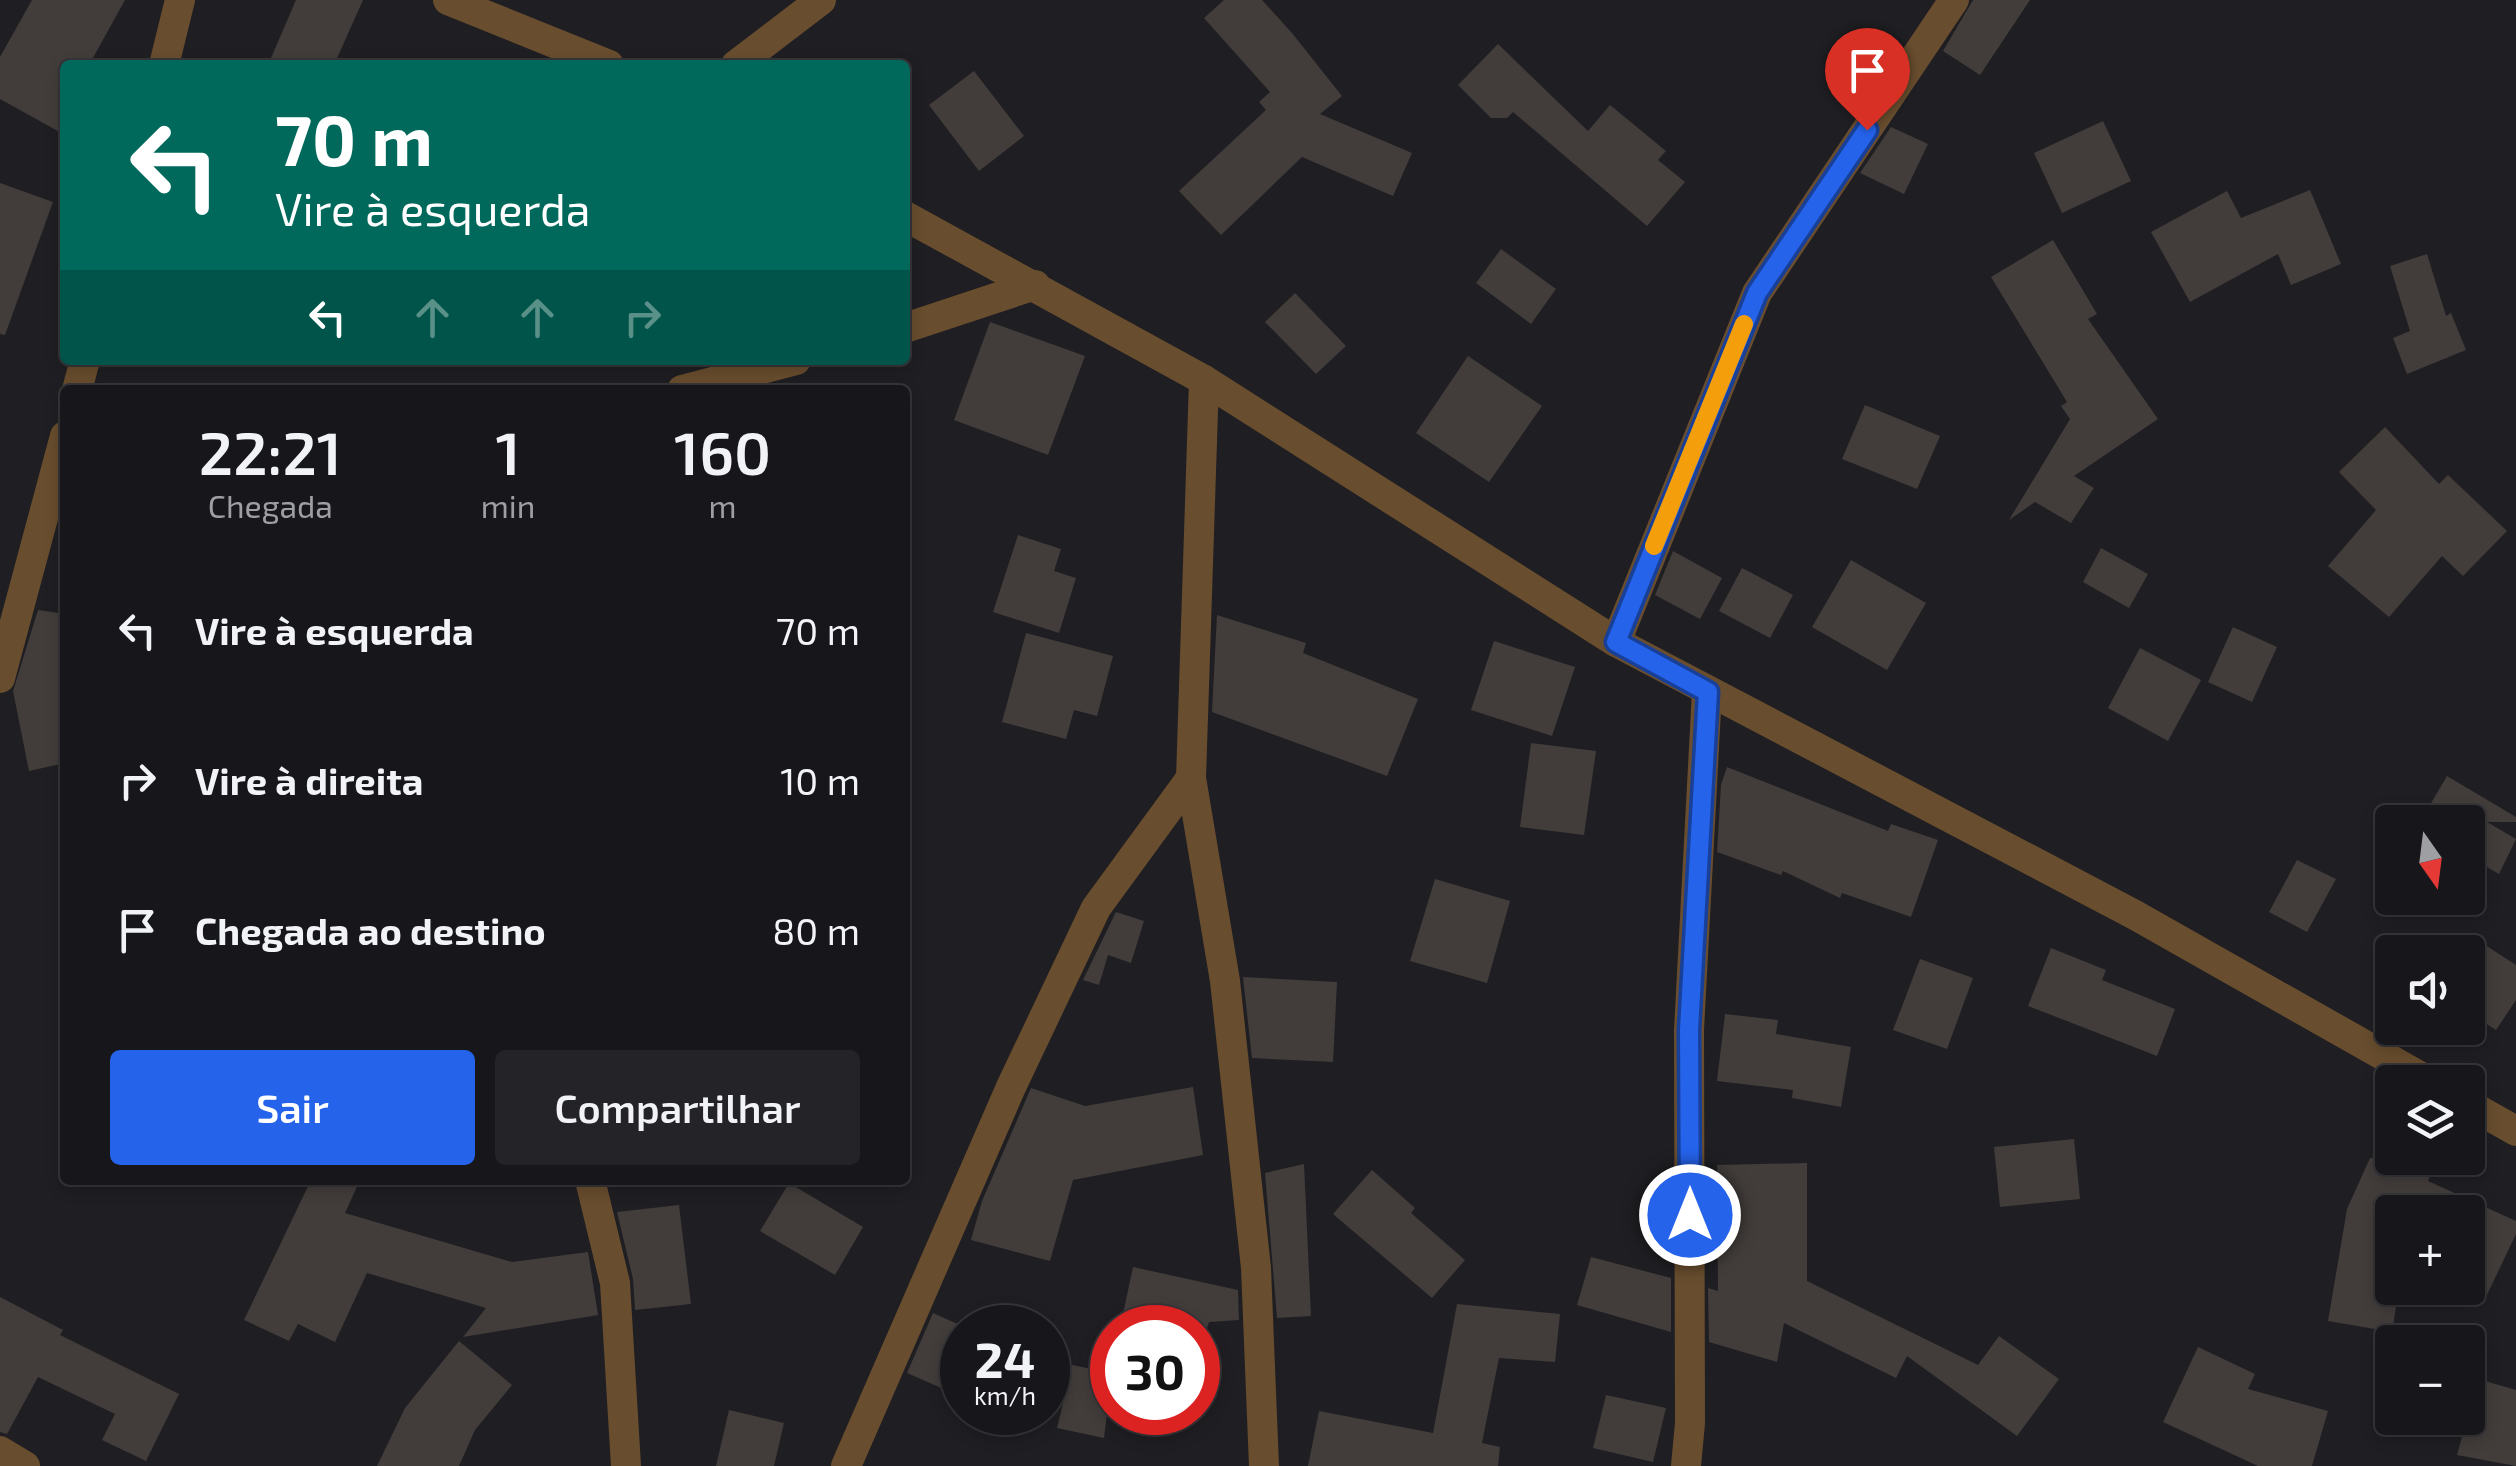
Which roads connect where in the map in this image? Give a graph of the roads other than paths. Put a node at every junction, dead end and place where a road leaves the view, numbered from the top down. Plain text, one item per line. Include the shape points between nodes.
1 (180, 0) edge
2 (448, 0) edge
3 (820, 0) edge
4 (1954, 0) edge
5 (165, 60) edge
6 (597, 60) edge
7 (742, 60) edge
8 (910, 219) edge
9 (1035, 285) junction
10 (910, 326) edge
11 (777, 365) edge
12 (1204, 380) junction
13 (701, 385) edge
14 (60, 455) edge
15 (1616, 642) junction
16 (0, 678) edge
17 (1708, 692) junction
18 (1191, 778) junction
19 (2400, 1065) edge
20 (2485, 1114) edge
21 (2516, 1131) edge
22 (591, 1185) edge
23 (0, 1451) edge
24 (25, 1466) edge
25 (626, 1466) edge
26 (846, 1466) edge
27 (1264, 1466) edge
28 (1686, 1466) edge

1 - 5 street
2 - 6 street
3 - 7 street
4 - 15 street via 1757,293
8 - 9 street
9 - 10 street
9 - 12 street
11 - 13 street
12 - 15 street
12 - 18 street
14 - 16 street
15 - 17 street
17 - 19 street via 2135,916
17 - 28 street via 1689,1030
18 - 26 street via 1096,908
18 - 27 street via 1225,981 1256,1268
20 - 21 street
22 - 25 street via 615,1283
23 - 24 street

